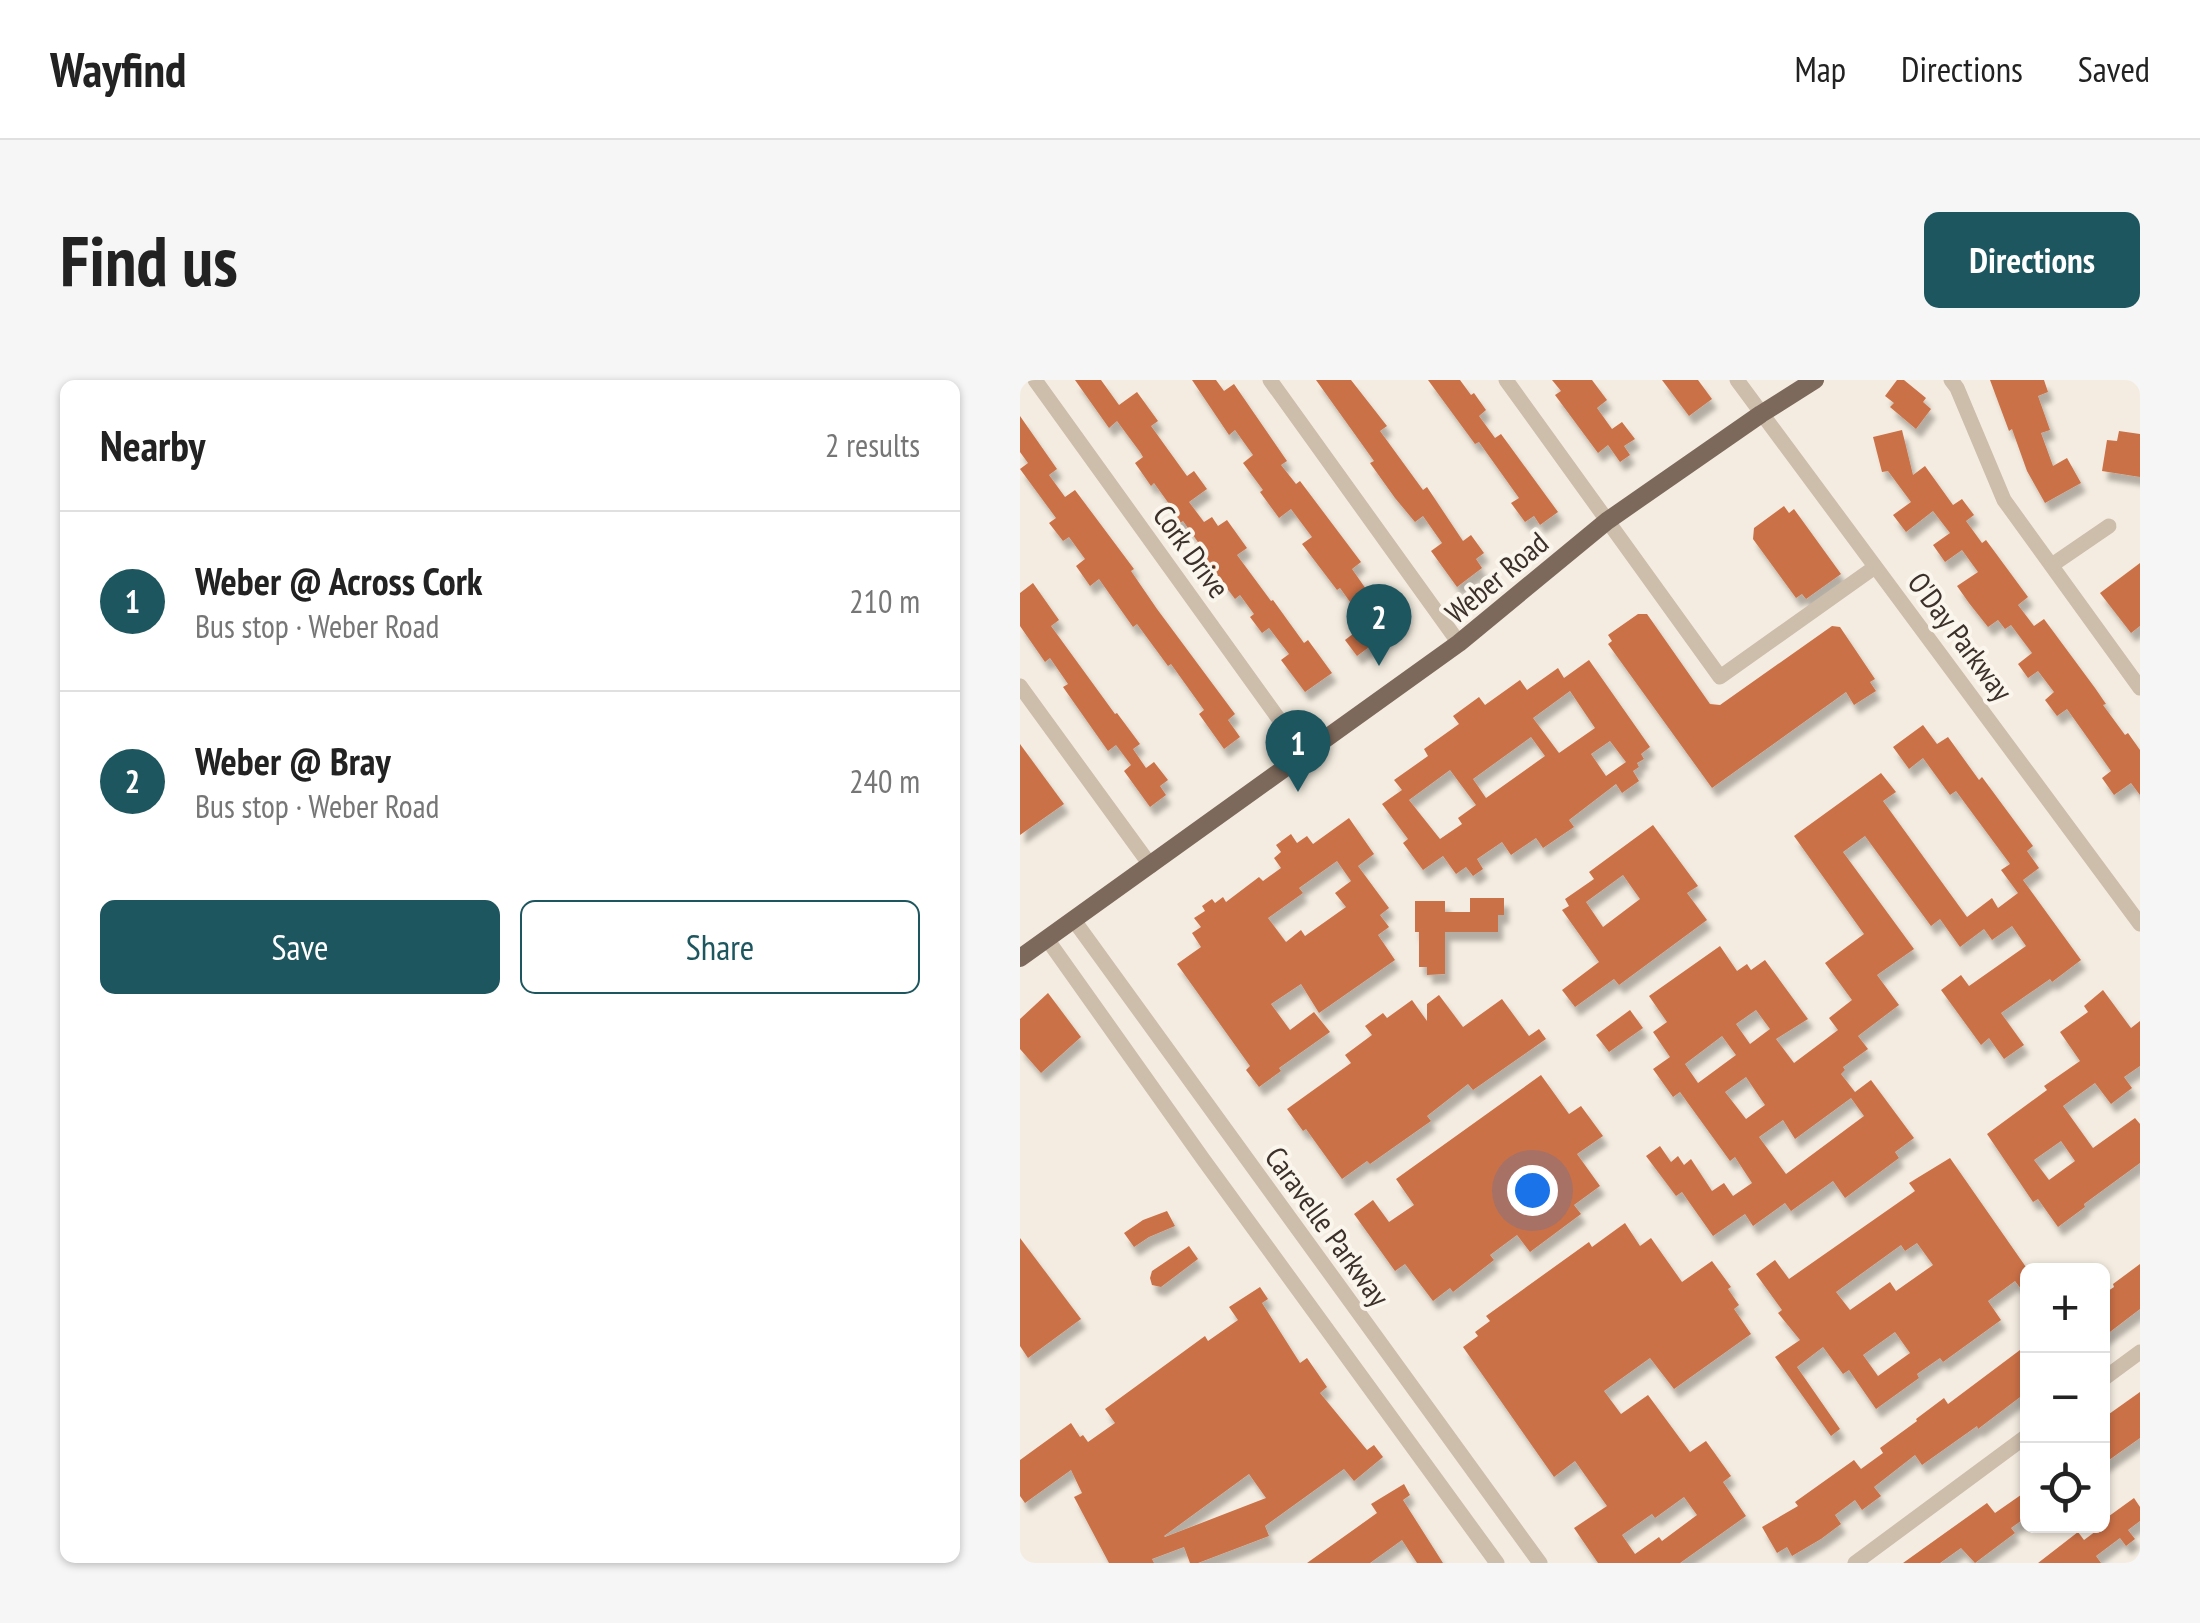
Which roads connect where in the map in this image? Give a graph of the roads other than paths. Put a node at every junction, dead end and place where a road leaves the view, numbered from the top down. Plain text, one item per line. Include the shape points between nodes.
1 (1035, 380) edge
2 (1270, 380) edge
3 (1506, 380) edge
4 (1738, 380) edge
5 (1815, 380) edge
6 (1952, 380) edge
7 (1762, 414) junction
8 (1607, 520) junction
9 (2109, 526) dead end
10 (2052, 565) junction
11 (1876, 567) junction
12 (1459, 644) junction
13 (1020, 686) edge
14 (2140, 688) edge
15 (1304, 754) junction
16 (1151, 866) junction
17 (1073, 919) junction
18 (2140, 924) edge
19 (1047, 939) junction
20 (1020, 958) edge
21 (2140, 1352) edge
22 (2110, 1374) edge
23 (2020, 1442) edge
24 (1497, 1563) edge
25 (1540, 1563) edge
26 (1855, 1563) edge

1 - 15 street, Cork Drive
2 - 12 street
3 - 8 street
4 - 7 street, O'Day Parkway
5 - 7 main road, Weber Road
6 - 10 street via 2004,500
7 - 8 main road, Weber Road
7 - 11 street, O'Day Parkway
8 - 11 street via 1720,676
8 - 12 main road, Weber Road
9 - 10 street
10 - 14 street
11 - 18 street, O'Day Parkway
12 - 15 main road, Weber Road
13 - 16 street
15 - 16 main road, Weber Road
16 - 17 main road, Weber Road
17 - 19 main road, Weber Road
17 - 25 street, Caravelle Parkway
19 - 20 main road, Weber Road
19 - 24 street, Caravelle Parkway
21 - 22 street
23 - 26 street

